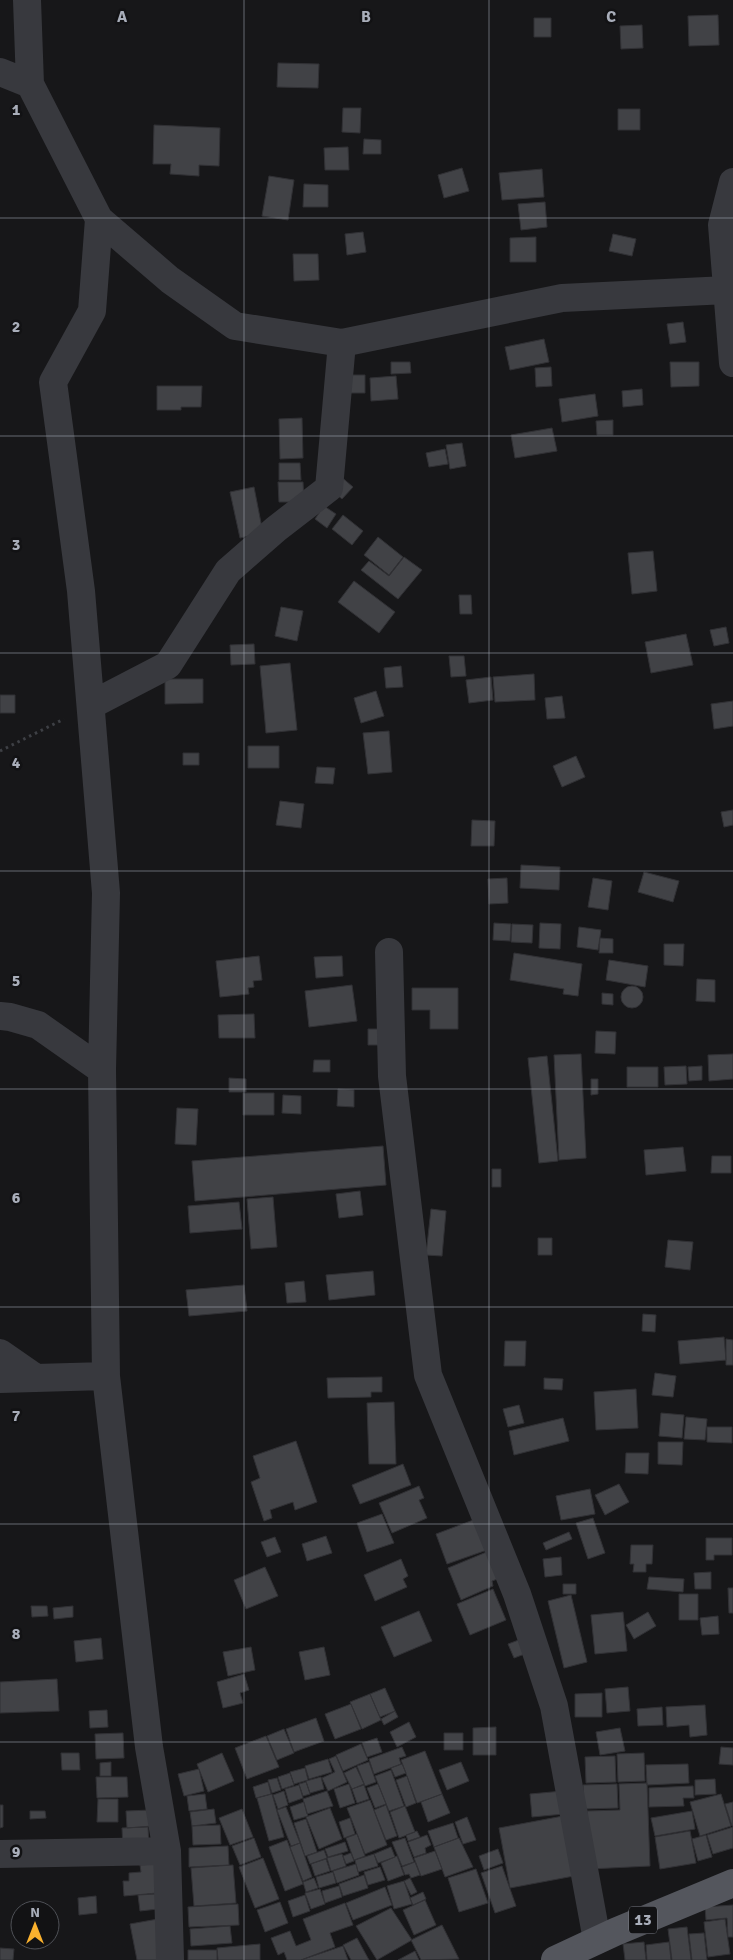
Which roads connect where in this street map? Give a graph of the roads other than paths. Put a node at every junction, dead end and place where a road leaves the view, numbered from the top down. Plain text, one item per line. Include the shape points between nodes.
1 (27, 0) edge
2 (0, 72) edge
3 (30, 84) junction
4 (733, 182) edge
5 (99, 219) junction
6 (727, 290) junction
7 (342, 343) junction
8 (733, 358) edge
9 (733, 363) edge
10 (91, 705) junction
11 (389, 952) dead end
12 (0, 1016) edge
13 (102, 1070) junction
14 (0, 1353) edge
15 (106, 1376) junction
16 (36, 1378) junction
17 (0, 1379) edge
18 (167, 1851) junction
19 (0, 1854) edge
20 (733, 1883) edge
21 (597, 1940) junction
22 (170, 1960) edge
23 (555, 1960) edge

1 - 3 street
2 - 3 street
3 - 5 street
4 - 6 street via 722,224
5 - 7 street via 170,280 235,326
5 - 10 street via 92,311 53,382 81,591
6 - 7 street via 562,298
6 - 8 street
7 - 10 street via 329,488 228,571 168,665
8 - 9 street
10 - 13 street via 106,893
11 - 21 street via 392,1076 428,1375 517,1594 554,1706
12 - 13 street via 38,1025
13 - 15 street
14 - 16 street
15 - 16 street
15 - 18 street via 149,1746
16 - 17 street
18 - 19 street
18 - 22 street
20 - 21 main road, 13
21 - 23 main road, 13

